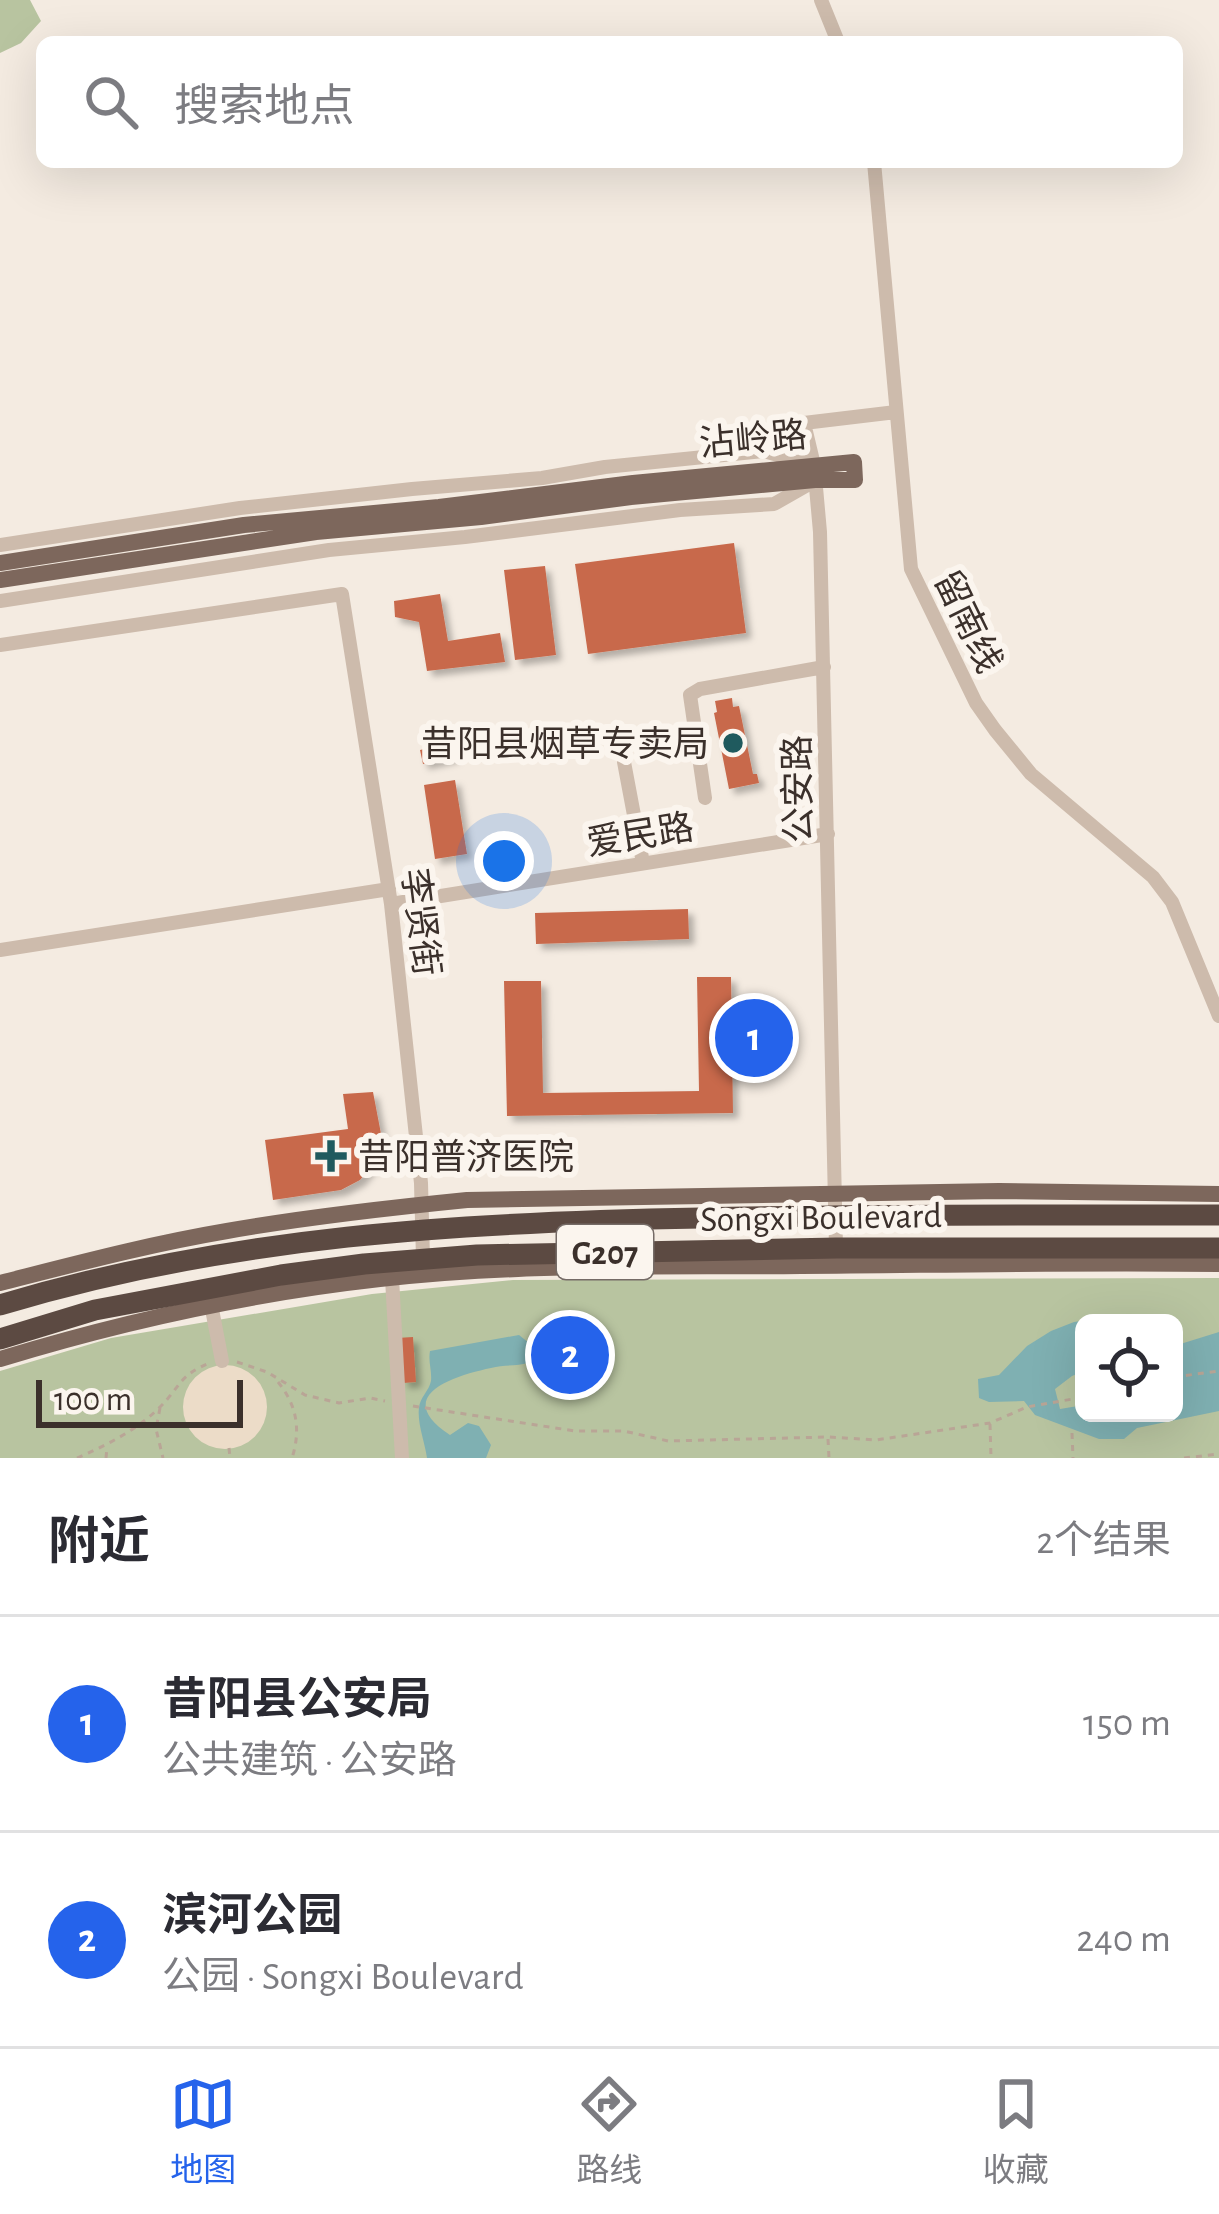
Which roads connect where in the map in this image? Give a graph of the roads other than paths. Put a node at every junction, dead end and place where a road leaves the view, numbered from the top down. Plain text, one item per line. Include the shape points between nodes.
1 (821, 0) edge
2 (836, 36) edge
3 (875, 168) edge
4 (896, 412) junction
5 (814, 473) junction
6 (0, 545) edge
7 (0, 563) edge
8 (0, 580) edge
9 (0, 601) edge
10 (0, 645) edge
11 (824, 667) junction
12 (624, 762) dead end
13 (705, 798) dead end
14 (828, 834) junction
15 (643, 863) junction
16 (390, 897) junction
17 (0, 950) edge
18 (1219, 1016) edge
19 (1219, 1194) edge
20 (836, 1204) junction
21 (422, 1205) junction
22 (1219, 1215) edge
23 (422, 1229) junction
24 (836, 1248) junction
25 (1219, 1248) edge
26 (423, 1259) junction
27 (1219, 1264) edge
28 (392, 1278) junction
29 (0, 1283) edge
30 (210, 1298) junction
31 (0, 1305) edge
32 (0, 1339) edge
33 (0, 1359) edge
34 (222, 1360) road end
35 (402, 1458) edge

1 - 2 street
3 - 4 street, 留南线
4 - 5 street, 公安路 via 805,423
4 - 18 street, 留南线 via 911,569 976,703 1031,774 1153,877 1172,902
5 - 6 street via 764,451 262,506
5 - 7 main road, 沾岭路 via 633,483 244,525
5 - 8 main road, 沾岭路 via 316,532
5 - 9 street via 774,504 329,550
5 - 11 street, 公安路
10 - 16 street, 李贤街 via 342,594
11 - 13 street via 690,695
11 - 14 street, 公安路
12 - 15 street
14 - 15 street, 爱民路
14 - 20 street, 公安路
15 - 16 street, 爱民路
16 - 17 street, 爱民路
16 - 21 street, 李贤街
19 - 20 main road via 999,1191
20 - 21 main road
20 - 22 highway, Songxi Boulevard / G207
20 - 23 highway, Songxi Boulevard / G207
20 - 24 street, 公安路
21 - 23 street, 李贤街
21 - 29 main road via 226,1231
23 - 26 street, 李贤街
23 - 31 highway, Songxi Boulevard / G207 via 286,1242
24 - 25 highway, Songxi Boulevard / G207
24 - 26 highway, Songxi Boulevard / G207
26 - 30 highway, Songxi Boulevard / G207 via 280,1275
27 - 28 main road via 517,1269
28 - 30 main road
28 - 35 street via 407,1405
30 - 32 highway, Songxi Boulevard / G207 via 95,1310
30 - 33 main road
30 - 34 street

